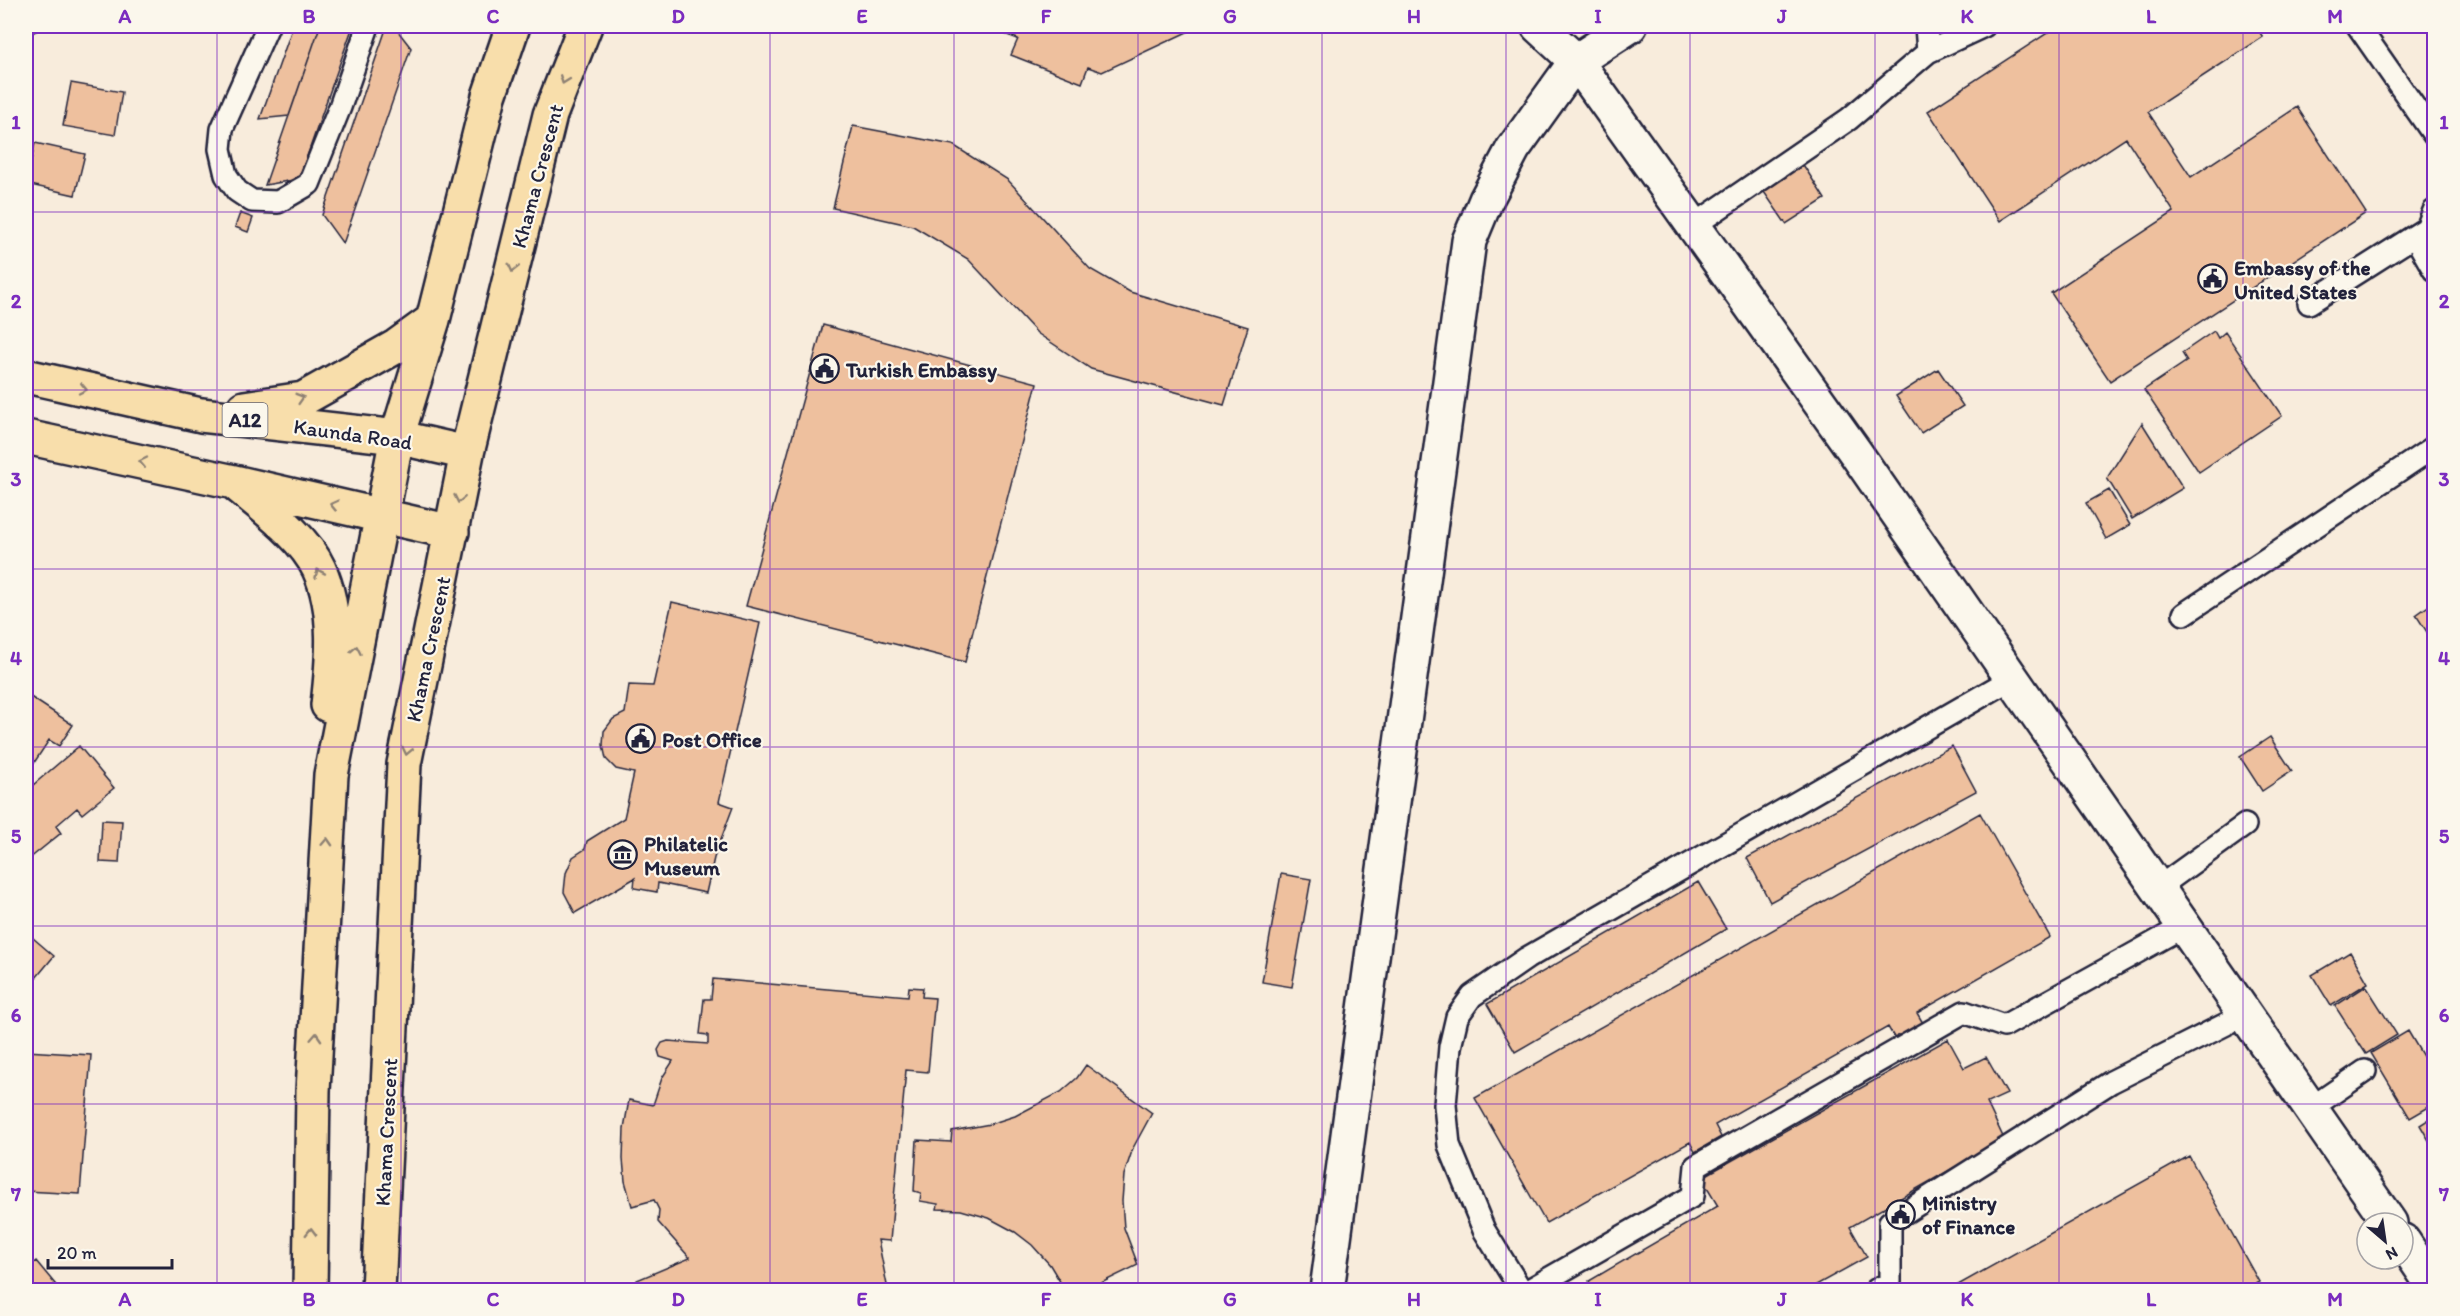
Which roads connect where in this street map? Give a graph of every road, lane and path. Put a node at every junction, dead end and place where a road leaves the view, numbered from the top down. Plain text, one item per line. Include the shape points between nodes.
1 (268, 26) edge
2 (368, 26) edge
3 (513, 26) edge
4 (585, 26) edge
5 (1538, 26) edge
6 (1630, 26) edge
7 (1926, 26) edge
8 (1984, 26) edge
9 (2358, 26) edge
10 (1928, 52) junction
11 (1576, 61) junction
12 (2434, 135) edge
13 (2434, 211) edge
14 (1693, 226) junction
15 (2415, 237) junction
16 (2434, 270) edge
17 (2310, 303) dead end
18 (433, 320) junction
19 (26, 376) edge
20 (201, 415) junction
21 (26, 437) edge
22 (397, 437) junction
23 (2434, 447) edge
24 (467, 453) junction
25 (234, 482) junction
26 (383, 516) junction
27 (452, 532) junction
28 (2184, 614) dead end
29 (2013, 678) junction
30 (331, 776) junction
31 (2245, 825) dead end
32 (2159, 887) junction
33 (2186, 925) junction
34 (2246, 1014) junction
35 (2366, 1071) dead end
36 (2311, 1108) junction
37 (2382, 1211) edge
38 (2415, 1259) edge
39 (2434, 1287) edge
40 (310, 1290) edge
41 (378, 1290) edge
42 (1327, 1290) edge
43 (1521, 1290) edge
44 (1530, 1290) edge
45 (1876, 1290) edge

1 - 2 lane via 222,129 220,148 226,175 237,191 252,201 278,201 309,184
3 - 18 main road via 489,96
4 -> 24 main road, Khama Crescent via 550,116
5 - 11 street
6 - 11 street
7 - 10 lane
8 - 10 lane
9 - 12 lane
10 - 14 lane via 1849,119
11 - 14 street
11 - 42 street via 1513,149 1469,241
13 - 15 lane via 2427,228
14 - 29 street
15 - 16 lane
15 - 17 lane
20 -> 18 main road via 303,399 397,346
18 - 22 main road
19 -> 20 main road, Kaunda Road / A12
20 - 22 main road, Kaunda Road / A12
25 -> 21 main road
22 - 24 main road, Kaunda Road / A12
22 - 26 main road
23 - 28 lane
24 -> 27 main road, Khama Crescent
26 -> 25 main road
30 -> 25 main road via 327,722 330,600 319,568 299,542
26 - 27 main road
30 -> 26 main road
27 -> 41 main road, Khama Crescent via 404,764
29 - 32 street
29 - 43 lane via 1527,958 1472,996 1457,1017 1450,1047 1445,1105 1449,1145 1484,1230
40 -> 30 main road via 313,1091
31 - 32 lane
32 - 33 street
33 - 34 street
33 - 44 lane via 2004,1026 1964,1012 1696,1166 1693,1196
34 - 36 street
34 - 45 lane via 2111,1082 1890,1222 1890,1282
35 - 36 lane
36 - 37 street
38 - 39 street

